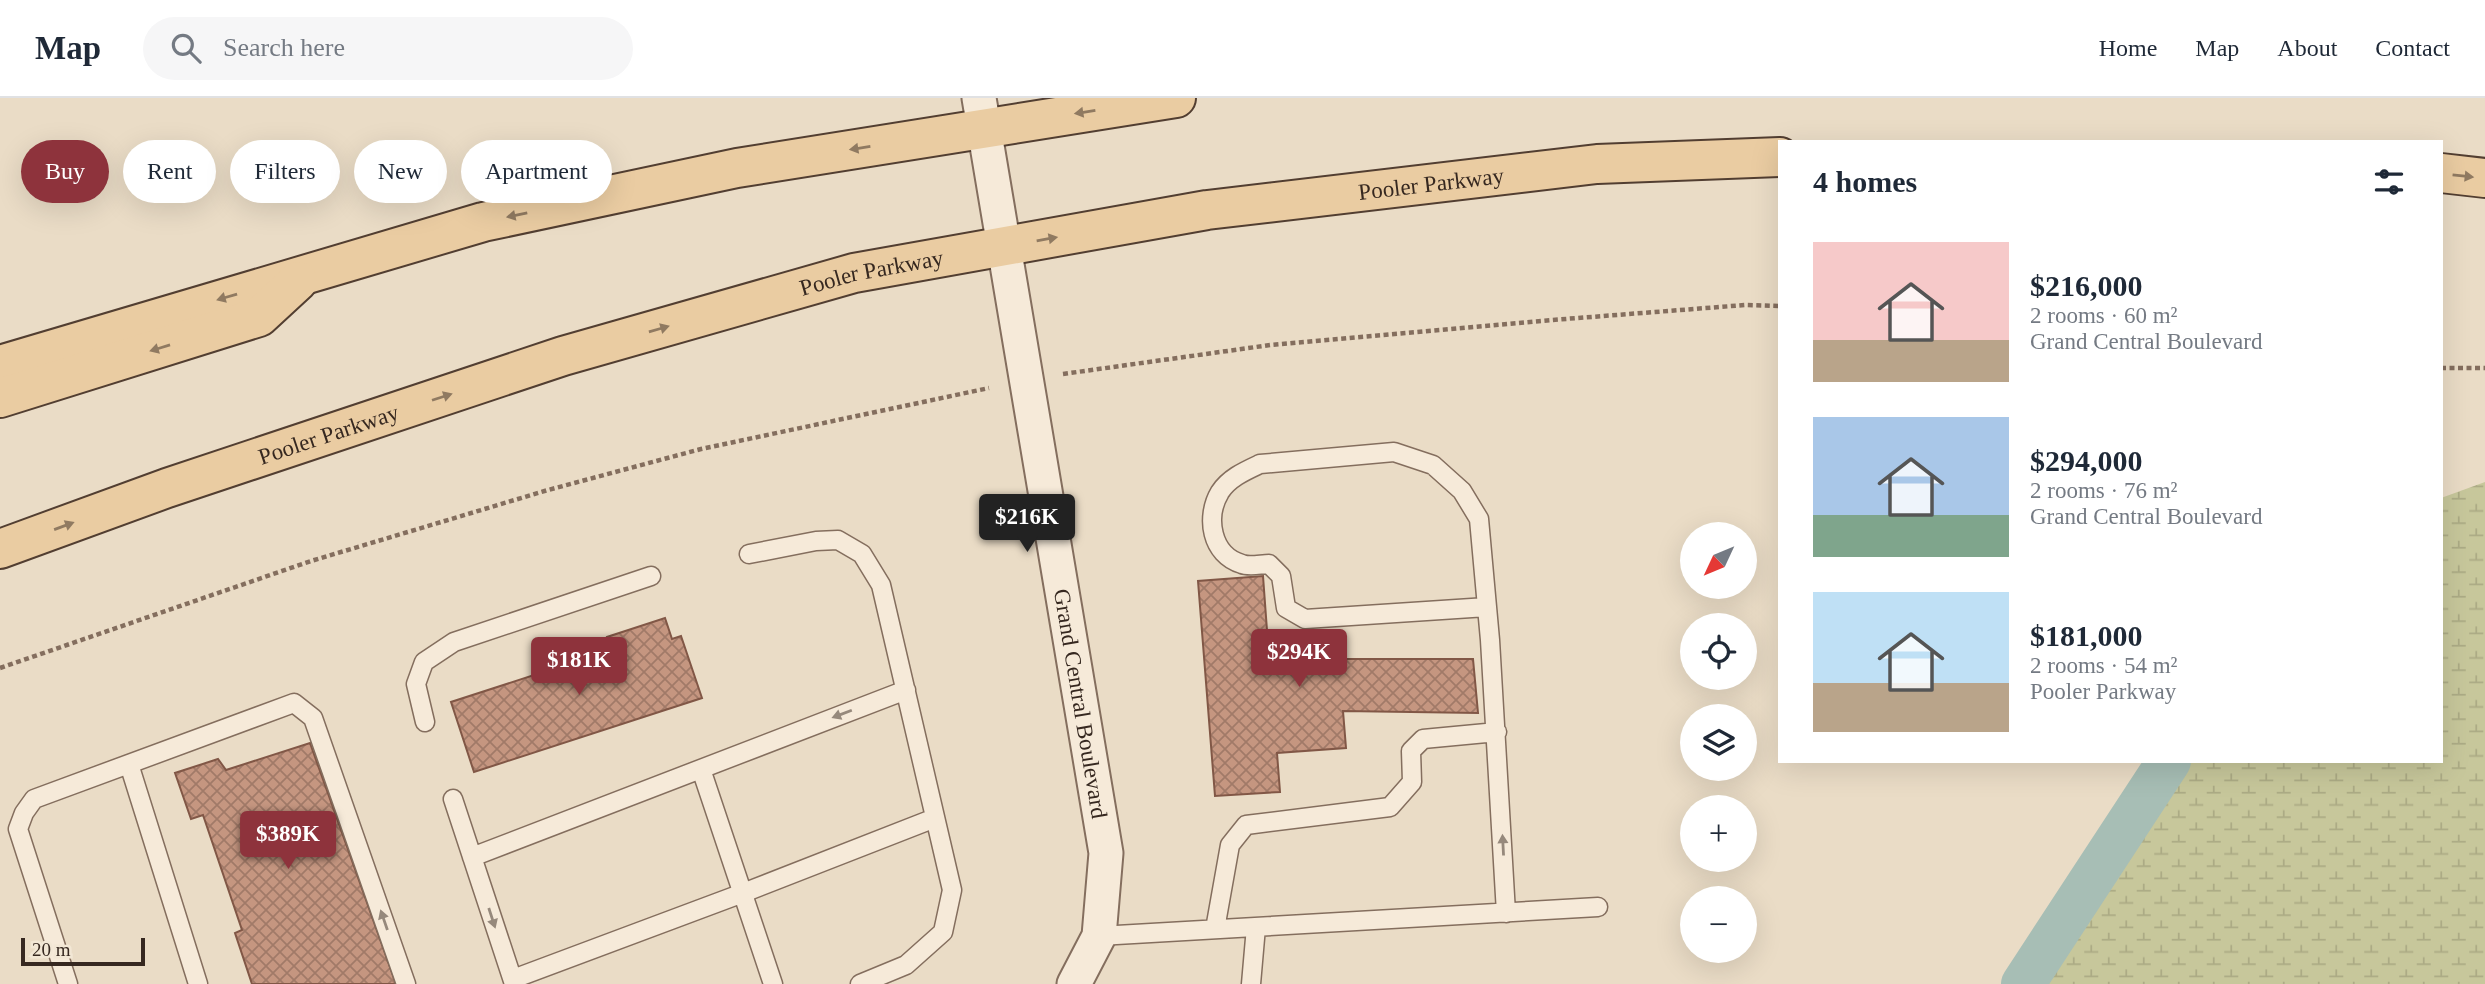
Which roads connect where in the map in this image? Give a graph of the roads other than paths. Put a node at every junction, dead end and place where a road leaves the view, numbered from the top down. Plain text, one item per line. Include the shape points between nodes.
1 (1177, 98) edge
2 (982, 113) edge
3 (1778, 157) edge
4 (2443, 173) edge
5 (2485, 178) edge
6 (1003, 247) junction
7 (305, 275) junction
8 (0, 365) edge
9 (0, 398) edge
10 (0, 549) edge
11 (749, 554) dead end
12 (651, 576) dead end
13 (1488, 607) junction
14 (906, 690) junction
15 (425, 722) dead end
16 (1497, 732) junction
17 (129, 764) junction
18 (701, 769) junction
19 (453, 799) dead end
20 (936, 818) junction
21 (472, 857) junction
22 (743, 894) junction
23 (1598, 907) dead end
24 (1506, 913) junction
25 (1256, 927) junction
26 (1214, 929) junction
27 (1099, 936) junction
28 (514, 981) edge
29 (68, 984) edge
30 (198, 984) edge
31 (406, 984) edge
32 (773, 984) edge
33 (860, 984) edge
34 (1074, 984) edge
35 (1251, 984) edge

1 -> 2 main road
2 - 6 street, Grand Central Boulevard
2 -> 7 main road via 497,219
6 -> 3 main road, Pooler Parkway via 1208,210 1597,164
4 -> 5 main road
10 -> 6 main road, Pooler Parkway via 167,488 563,356 854,273
6 - 27 street, Grand Central Boulevard via 1106,853
7 -> 8 main road
7 -> 9 main road via 259,317
11 - 14 lane via 838,540 862,555 881,585
12 - 15 lane via 454,642 424,662 416,684
13 - 13 lane via 1479,519 1462,491 1433,465 1394,452 1260,464 1240,473 1220,492 1210,524 1219,550 1242,564 1269,564 1280,576 1286,608 1305,619
13 - 16 lane
14 -> 18 lane
14 - 20 lane
24 -> 16 lane
16 - 26 lane via 1423,739 1411,751 1412,782 1390,807 1246,825 1230,845
17 - 29 lane via 34,799 18,829
17 - 30 lane
31 -> 17 lane via 313,718 295,702
18 - 21 lane
18 - 22 lane
19 - 21 lane
20 - 22 lane
20 - 33 lane via 952,890 943,932 906,965
21 -> 28 lane
22 - 28 lane
22 - 32 lane
23 - 24 lane
24 - 25 lane
25 - 26 lane
25 - 35 lane
26 - 27 lane
27 - 34 street, Grand Central Boulevard

